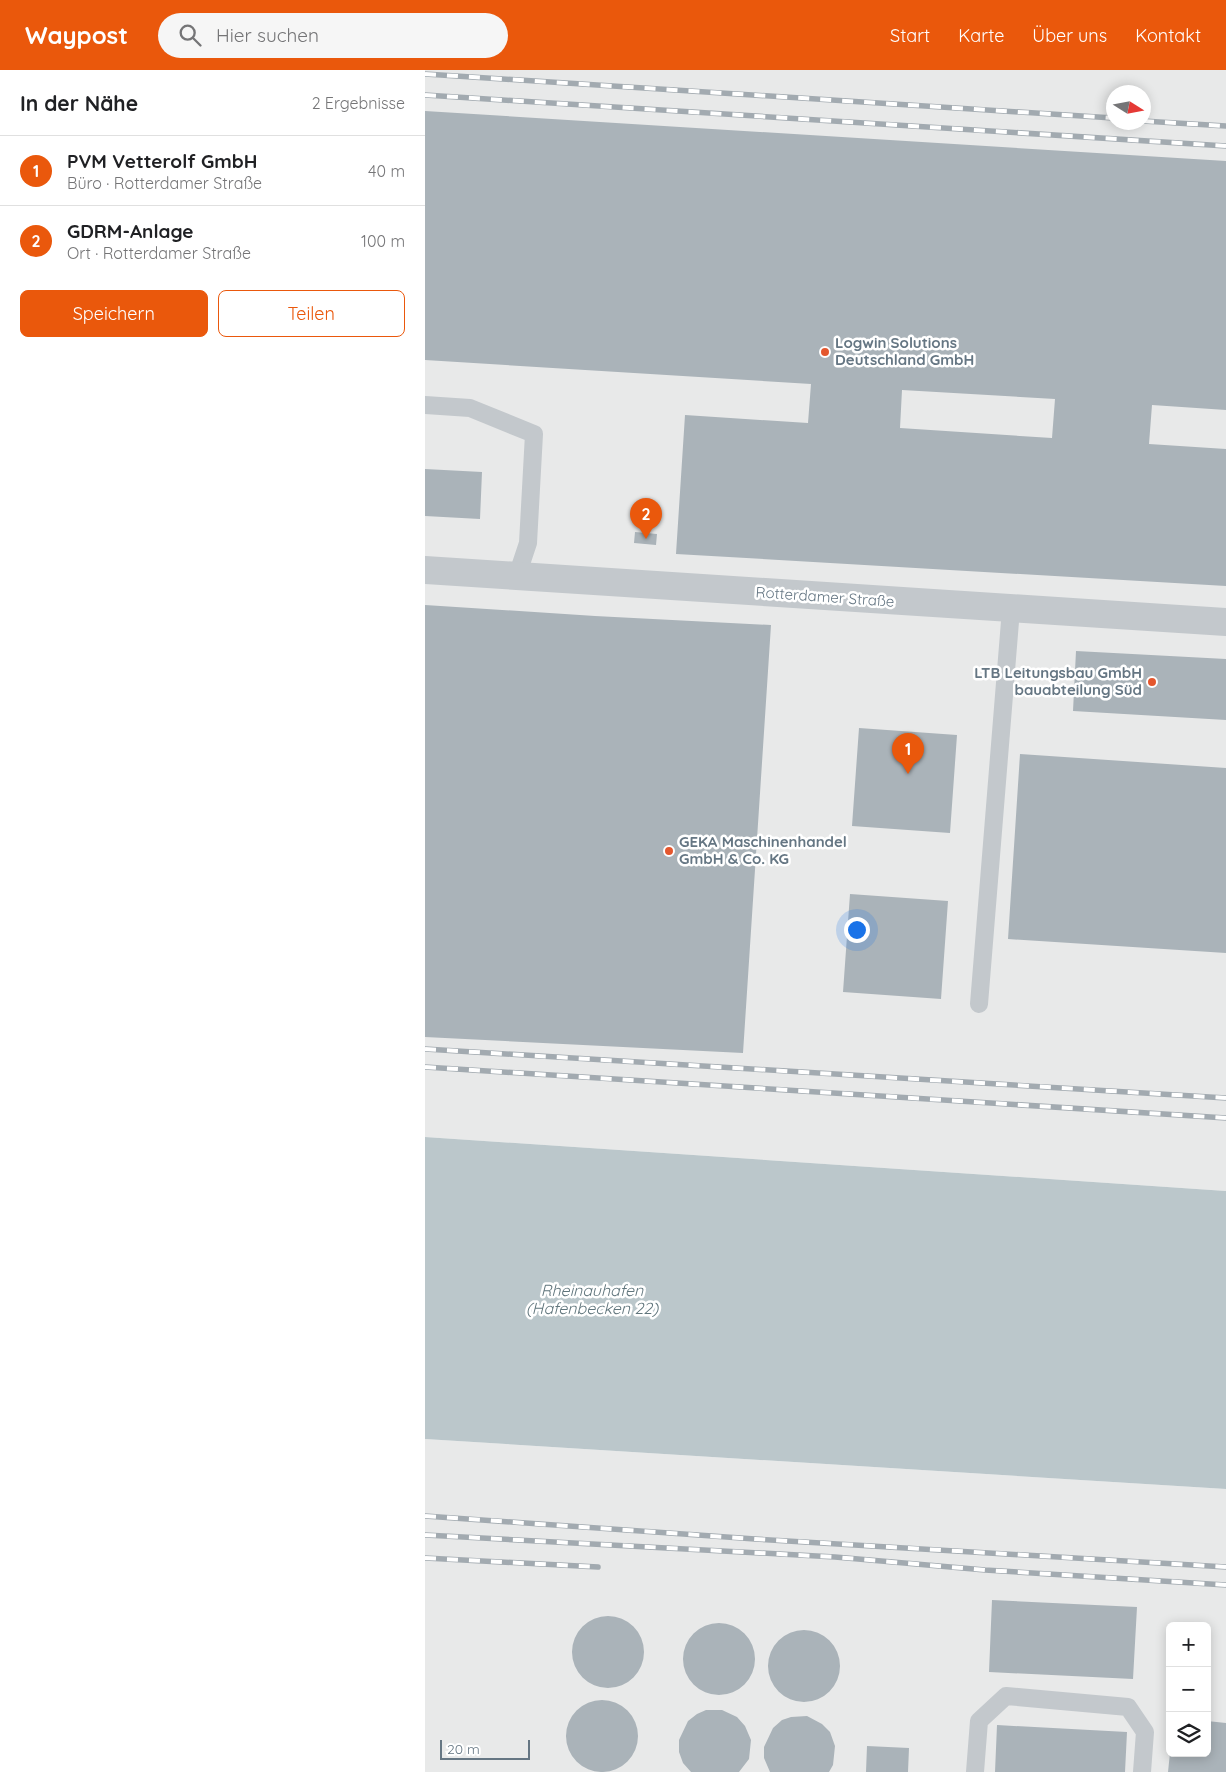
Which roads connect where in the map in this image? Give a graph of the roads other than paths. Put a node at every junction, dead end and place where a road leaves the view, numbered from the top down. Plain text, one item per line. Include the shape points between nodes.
1 (425, 405) edge
2 (425, 570) edge
3 (517, 576) junction
4 (1011, 609) junction
5 (1226, 622) edge
6 (979, 1004) dead end
7 (975, 1772) edge
8 (1142, 1772) edge

1 - 3 lane via 470,408 534,434 528,543
2 - 3 street, Rotterdamer Straße
3 - 4 street, Rotterdamer Straße
4 - 5 street, Rotterdamer Straße
4 - 6 lane
7 - 8 lane via 979,1721 1006,1696 1128,1706 1145,1732

